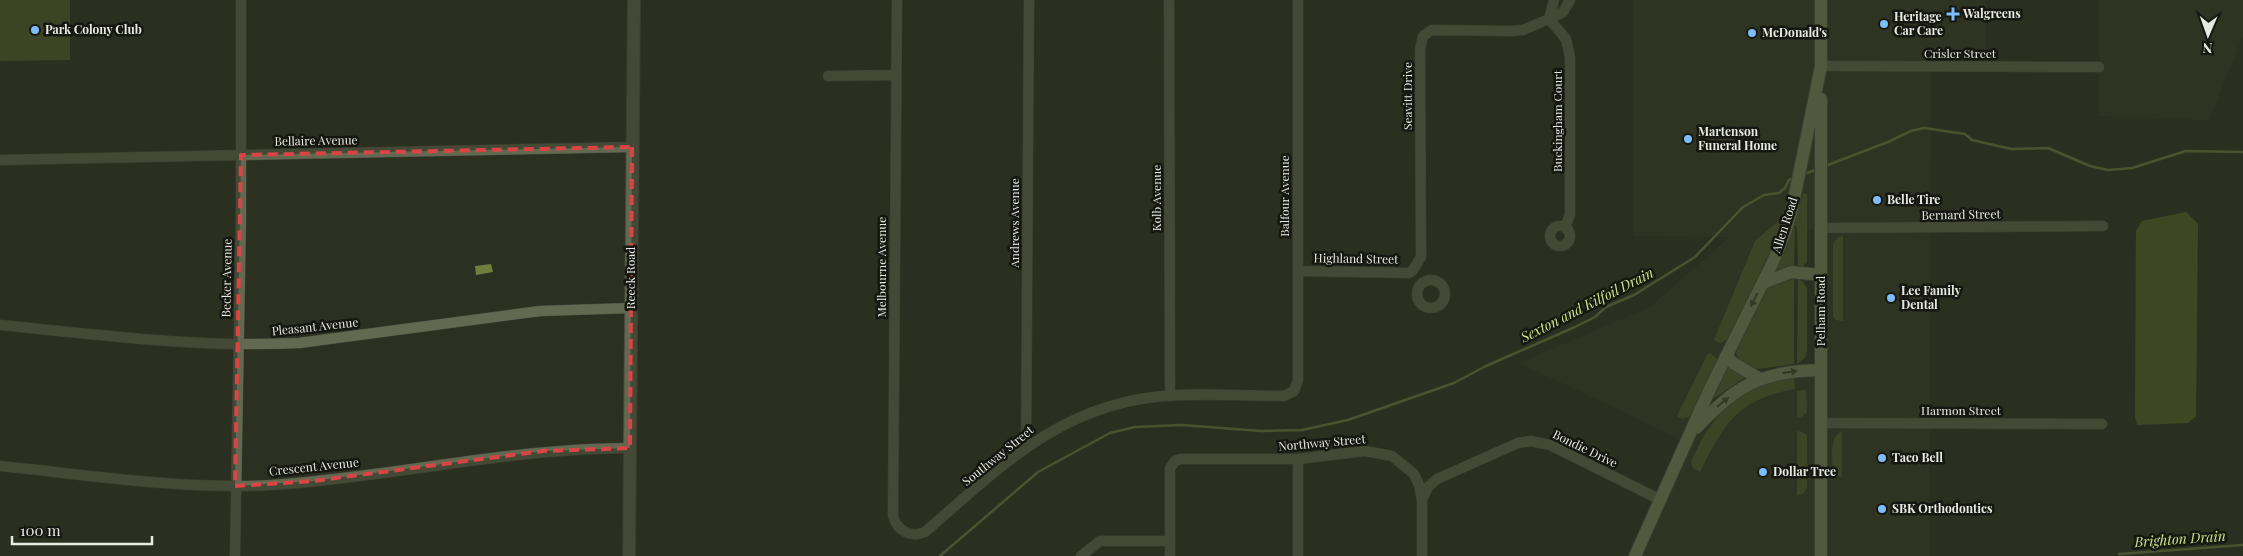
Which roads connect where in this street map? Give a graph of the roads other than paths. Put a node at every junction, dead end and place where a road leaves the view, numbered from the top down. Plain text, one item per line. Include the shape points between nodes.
1 (242, 0) edge
2 (634, 0) edge
3 (897, 0) edge
4 (1029, 0) edge
5 (1169, 0) edge
6 (1298, 0) edge
7 (1554, 0) edge
8 (1570, 0) edge
9 (1821, 0) edge
10 (1549, 19) junction
11 (1821, 66) junction
12 (2098, 67) dead end
13 (828, 76) dead end
14 (896, 76) junction
15 (632, 147) junction
16 (241, 155) junction
17 (0, 160) edge
18 (2104, 226) dead end
19 (1565, 228) dead end
20 (1820, 228) junction
21 (1413, 270) junction
22 (1298, 271) junction
23 (1821, 275) junction
24 (1422, 282) dead end
25 (1763, 283) junction
26 (631, 308) junction
27 (0, 325) edge
28 (239, 345) junction
29 (1726, 356) junction
30 (1821, 370) junction
31 (1760, 379) junction
32 (1294, 391) joint
33 (1170, 396) junction
34 (1821, 423) junction
35 (2102, 424) dead end
36 (1691, 433) junction
37 (1026, 447) junction
38 (630, 448) junction
39 (1298, 460) junction
40 (0, 466) edge
41 (235, 486) junction
42 (1422, 500) junction
43 (1661, 500) junction
44 (903, 531) joint
45 (1170, 541) junction
46 (235, 556) edge
47 (629, 556) edge
48 (1081, 556) edge
49 (1170, 556) edge
50 (1298, 556) edge
51 (1422, 556) edge
52 (1635, 556) edge
53 (1821, 556) edge

1 - 16 street, Becker Avenue
2 - 15 street, Reeck Road
3 - 14 street, Melbourne Avenue
4 - 37 street, Andrews Avenue
5 - 33 street, Kolb Avenue
6 - 22 street, Balfour Avenue
7 - 10 street
8 - 10 street via 1562,12
9 - 11 main road, Allen Road
10 - 19 street, Buckingham Court via 1566,39 1570,57 1570,214
10 - 21 street, Seavitt Drive via 1518,30 1436,30 1423,36 1420,49 1420,257
11 - 12 street, Crisler Street
11 - 20 main road, Pelham Road
11 - 25 main road, Allen Road via 1785,233
13 - 14 street
14 - 44 street, Melbourne Avenue via 893,516
15 - 16 street, Bellaire Avenue
15 - 26 street, Reeck Road
16 - 17 street, Bellaire Avenue
16 - 28 street, Becker Avenue
18 - 20 street, Bernard Street
20 - 23 main road, Pelham Road
21 - 22 street, Highland Street via 1409,273
21 - 24 street
22 - 32 street, Balfour Avenue via 1298,380
23 - 25 main road via 1791,272
23 - 30 main road, Pelham Road
25 -> 29 main road, Allen Road
26 - 28 street, Pleasant Avenue via 540,311 299,343
26 - 38 street, Reeck Road
27 - 28 street, Pleasant Avenue via 145,340
28 - 41 street, Becker Avenue
29 - 31 main road
29 - 36 main road, Allen Road
31 -> 30 main road, Allen Road via 1794,370
30 - 34 main road, Pelham Road
36 -> 31 main road, Allen Road via 1720,403
32 - 33 street, Southway Street via 1284,396
33 - 37 street, Southway Street via 1134,400 1096,410 1060,426
34 - 35 street, Harmon Street
34 - 53 main road, Pelham Road
36 - 43 main road, Allen Road
37 - 44 street, Southway Street via 925,532 912,534
38 - 41 street, Crescent Avenue via 543,451 312,482
38 - 47 street, Reeck Road
39 - 42 street, Northway Street via 1365,451 1385,454 1414,474
39 - 45 street, Northway Street via 1181,459 1174,463 1170,468
39 - 50 street
40 - 41 street, Crescent Avenue via 132,480
41 - 46 street, Becker Avenue
42 - 43 street, Bondie Drive via 1428,487 1438,479 1518,443 1531,441 1550,445
42 - 51 street, Northway Street
43 - 52 main road, Allen Road
45 - 48 street via 1100,541
45 - 49 street

